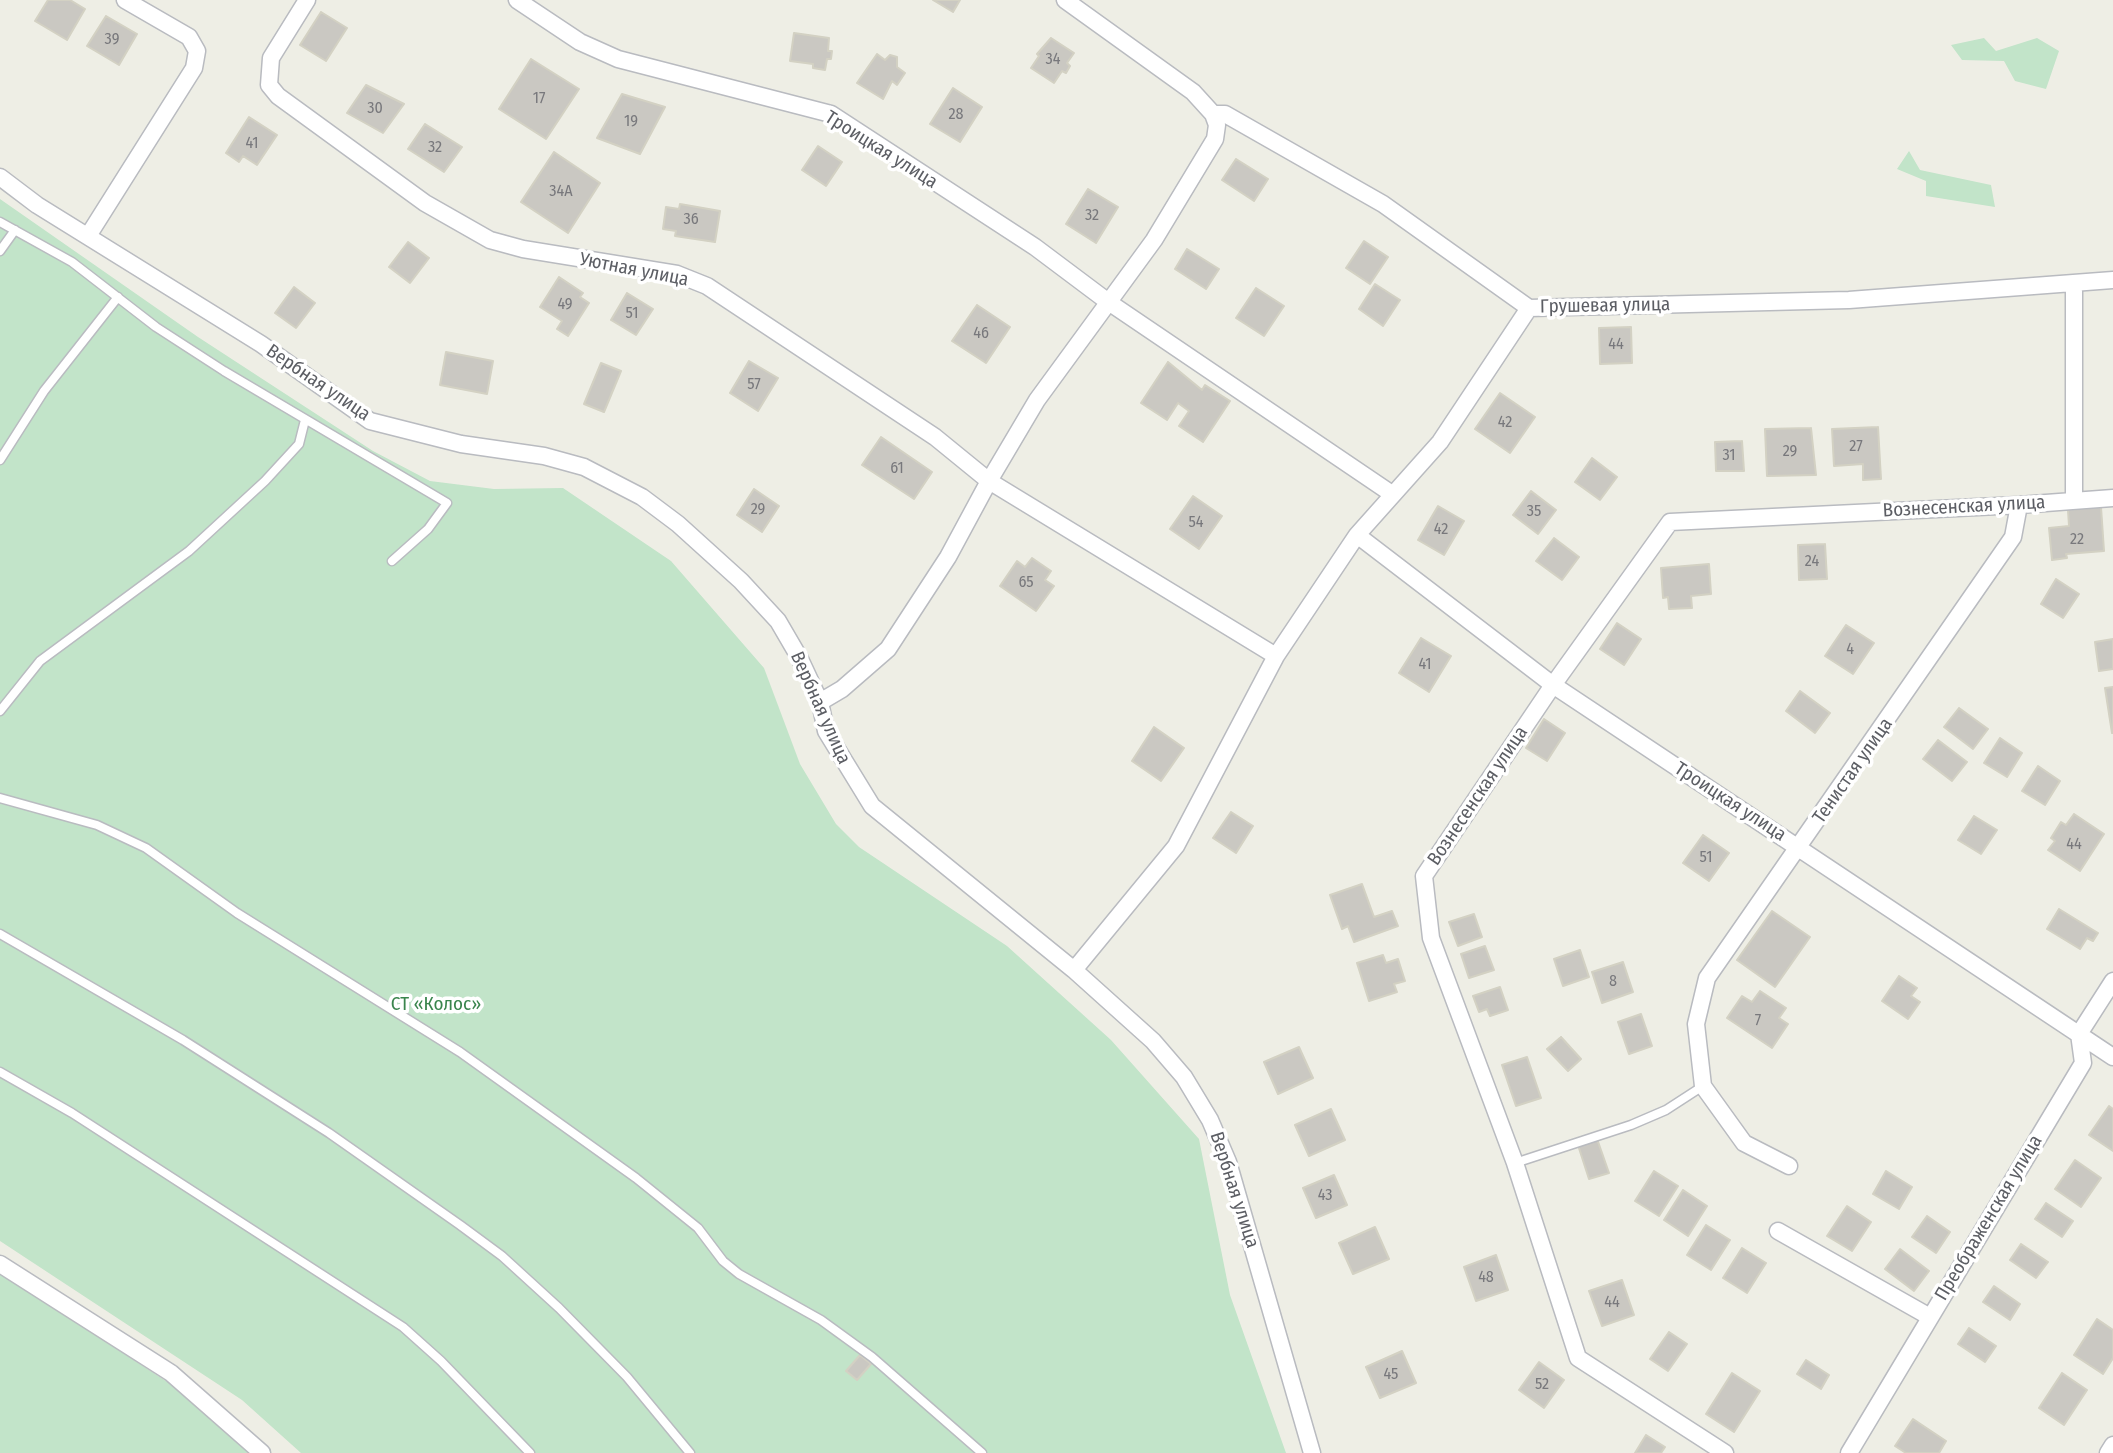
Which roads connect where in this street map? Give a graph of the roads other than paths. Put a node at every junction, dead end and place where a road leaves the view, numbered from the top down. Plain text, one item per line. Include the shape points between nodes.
1 (125, 0) edge
2 (307, 0) edge
3 (517, 0) edge
4 (1065, 0) edge
5 (1213, 114) junction
6 (0, 177) edge
7 (0, 222) edge
8 (15, 230) junction
9 (88, 236) junction
10 (0, 251) edge
11 (2113, 280) edge
12 (2074, 283) junction
13 (118, 296) junction
14 (1107, 301) junction
15 (1530, 308) junction
16 (305, 420) junction
17 (0, 460) edge
18 (989, 481) junction
19 (1392, 494) junction
20 (2113, 498) edge
21 (2074, 500) junction
22 (2019, 505) junction
23 (1357, 535) junction
24 (392, 561) dead end
25 (1276, 656) junction
26 (1553, 685) junction
27 (820, 702) junction
28 (0, 711) edge
29 (0, 798) edge
30 (1799, 848) junction
31 (0, 934) edge
32 (1074, 970) junction
33 (2113, 981) edge
34 (2079, 1034) junction
35 (2113, 1057) edge
36 (0, 1072) edge
37 (1703, 1086) junction
38 (1515, 1163) junction
39 (1788, 1166) dead end
40 (1778, 1231) dead end
41 (0, 1264) edge
42 (1930, 1317) junction
43 (2113, 1445) edge
44 (262, 1453) edge
45 (530, 1453) edge
46 (690, 1453) edge
47 (982, 1453) edge
48 (1312, 1453) edge
49 (1725, 1453) edge
50 (1849, 1453) edge
51 (2108, 1453) edge

1 - 9 street via 189,37 197,51 194,68
2 - 18 street, Уютная улица via 271,58 269,85 425,203 491,240 677,274 707,286 935,437
3 - 14 street, Троицкая улица via 580,42 618,59 831,114 1035,247
4 - 5 street, Грушевая улица via 1193,92
5 - 14 street via 1216,132 1209,150 1154,240
5 - 15 street, Грушевая улица via 1225,114 1383,204
6 - 9 street, Вербная улица
7 - 8 lane
8 - 10 lane
8 - 13 lane via 72,262
9 - 27 street, Вербная улица via 261,344 370,421 584,467 642,497 741,581 778,621
11 - 12 street, Грушевая улица
12 - 15 street, Грушевая улица via 1849,300
12 - 21 street
13 - 16 lane via 167,334
13 - 17 lane via 44,391
14 - 18 street via 1037,400
14 - 19 street, Троицкая улица
15 - 19 street via 1440,442
16 - 24 lane via 447,503 428,529
16 - 28 lane via 299,444 265,481 190,551 40,661
18 - 25 street, Уютная улица
18 - 27 street via 948,557 888,649
19 - 23 street
20 - 21 street, Вознесенская улица
21 - 22 street, Вознесенская улица
22 - 26 street, Вознесенская улица via 1670,522
22 - 30 street, Тенистая улица via 2014,537
23 - 25 street
23 - 26 street, Троицкая улица
25 - 32 street via 1176,846
26 - 30 street, Троицкая улица
26 - 38 street, Вознесенская улица via 1424,876 1431,939
27 - 32 street, Вербная улица via 826,731 872,806
29 - 47 lane via 97,825 146,848 237,913 460,1052 636,1178 698,1228 739,1274 821,1320 872,1357
30 - 34 street, Троицкая улица
30 - 37 street, Тенистая улица via 1707,978 1696,1024
31 - 46 lane via 183,1040 329,1133 502,1256 627,1377
32 - 48 street, Вербная улица via 1153,1041 1184,1077 1210,1119 1232,1174
33 - 34 street
34 - 35 street, Троицкая улица
34 - 42 street, Преображенская улица via 2083,1063
36 - 45 lane via 84,1121 403,1327
37 - 38 lane via 1631,1125
37 - 39 street, Тенистая улица via 1744,1143
38 - 49 street, Вознесенская улица via 1578,1358
40 - 42 street
41 - 44 street via 171,1373
42 - 50 street, Преображенская улица
43 - 51 street

